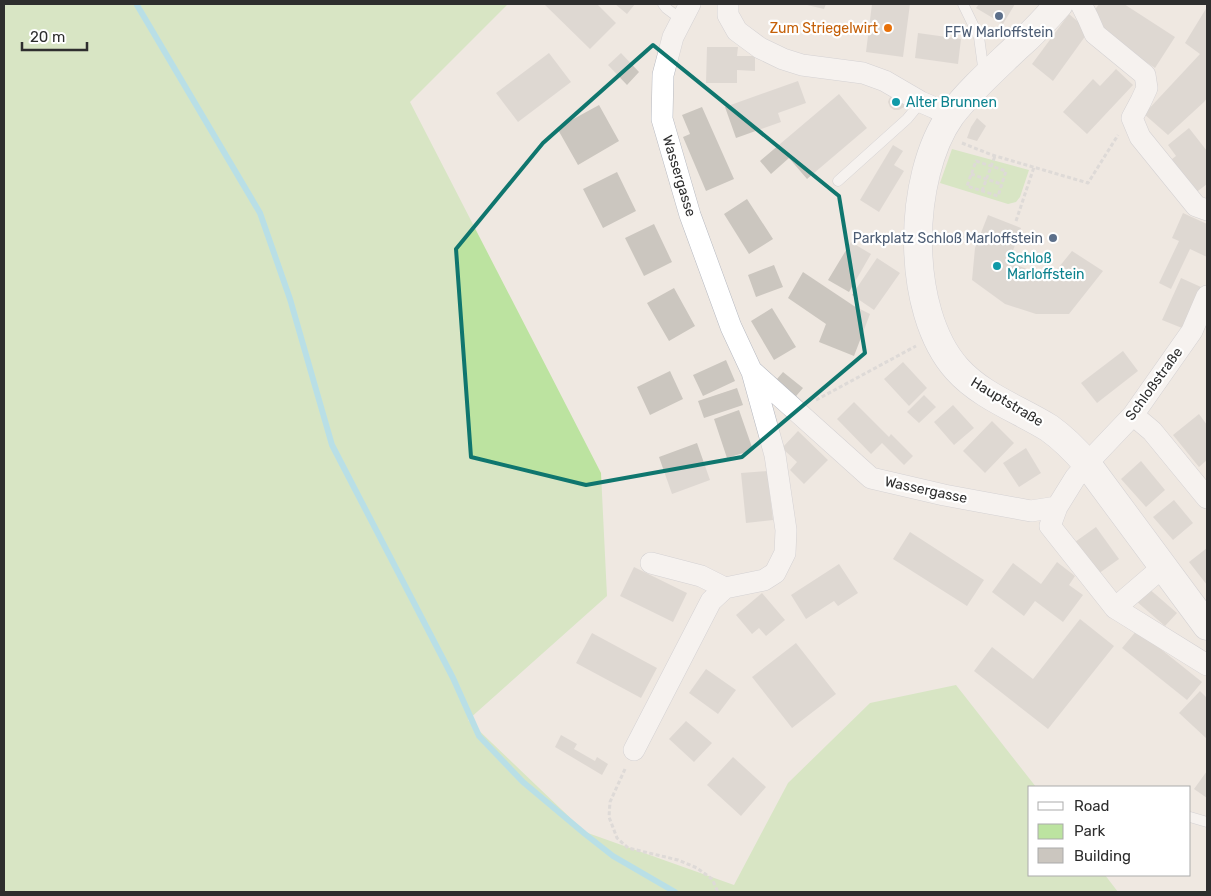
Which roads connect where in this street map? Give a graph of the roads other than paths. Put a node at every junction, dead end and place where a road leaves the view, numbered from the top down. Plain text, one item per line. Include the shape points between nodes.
1 (664, 4) edge
2 (728, 4) edge
3 (963, 4) edge
4 (1059, 4) edge
5 (1081, 4) edge
6 (686, 12) edge
7 (985, 77) junction
8 (921, 102) junction
9 (950, 117) junction
10 (838, 181) dead end
11 (1207, 210) edge
12 (1207, 296) edge
13 (752, 372) junction
14 (1134, 415) junction
15 (1087, 464) junction
16 (1207, 498) edge
17 (1057, 507) junction
18 (651, 563) dead end
19 (1164, 566) junction
20 (725, 588) junction
21 (1115, 608) junction
22 (1207, 626) edge
23 (1207, 665) edge
24 (634, 750) road end
25 (1191, 817) edge
26 (1207, 822) edge

1 - 6 lane via 666,8
2 - 8 street via 728,15 737,31 760,48 802,65 864,73
3 - 7 lane via 979,37
4 - 7 main road, Hauptstraße
5 - 11 street via 1095,34 1145,75 1147,88 1132,118 1140,137 1196,206
6 - 13 street, Wassergasse via 673,37 664,75 662,119 690,215 731,327
7 - 9 main road, Hauptstraße
8 - 9 street
8 - 10 lane via 906,120
9 - 15 main road, Hauptstraße via 926,170 919,220 920,276 936,335 948,358 969,381 1051,429
12 - 14 street, Schloßstraße via 1192,331
13 - 17 street, Wassergasse via 871,478 1031,510
13 - 20 street, Wassergasse via 775,455 786,530 785,553 775,573 764,580
14 - 15 street, Schloßstraße
14 - 16 street via 1152,430
15 - 17 street
15 - 19 main road, Hauptstraße
17 - 21 street via 1050,526
18 - 20 street via 701,576
19 - 21 street
19 - 22 main road, Hauptstraße
20 - 24 street via 711,601
21 - 23 street
25 - 26 lane

